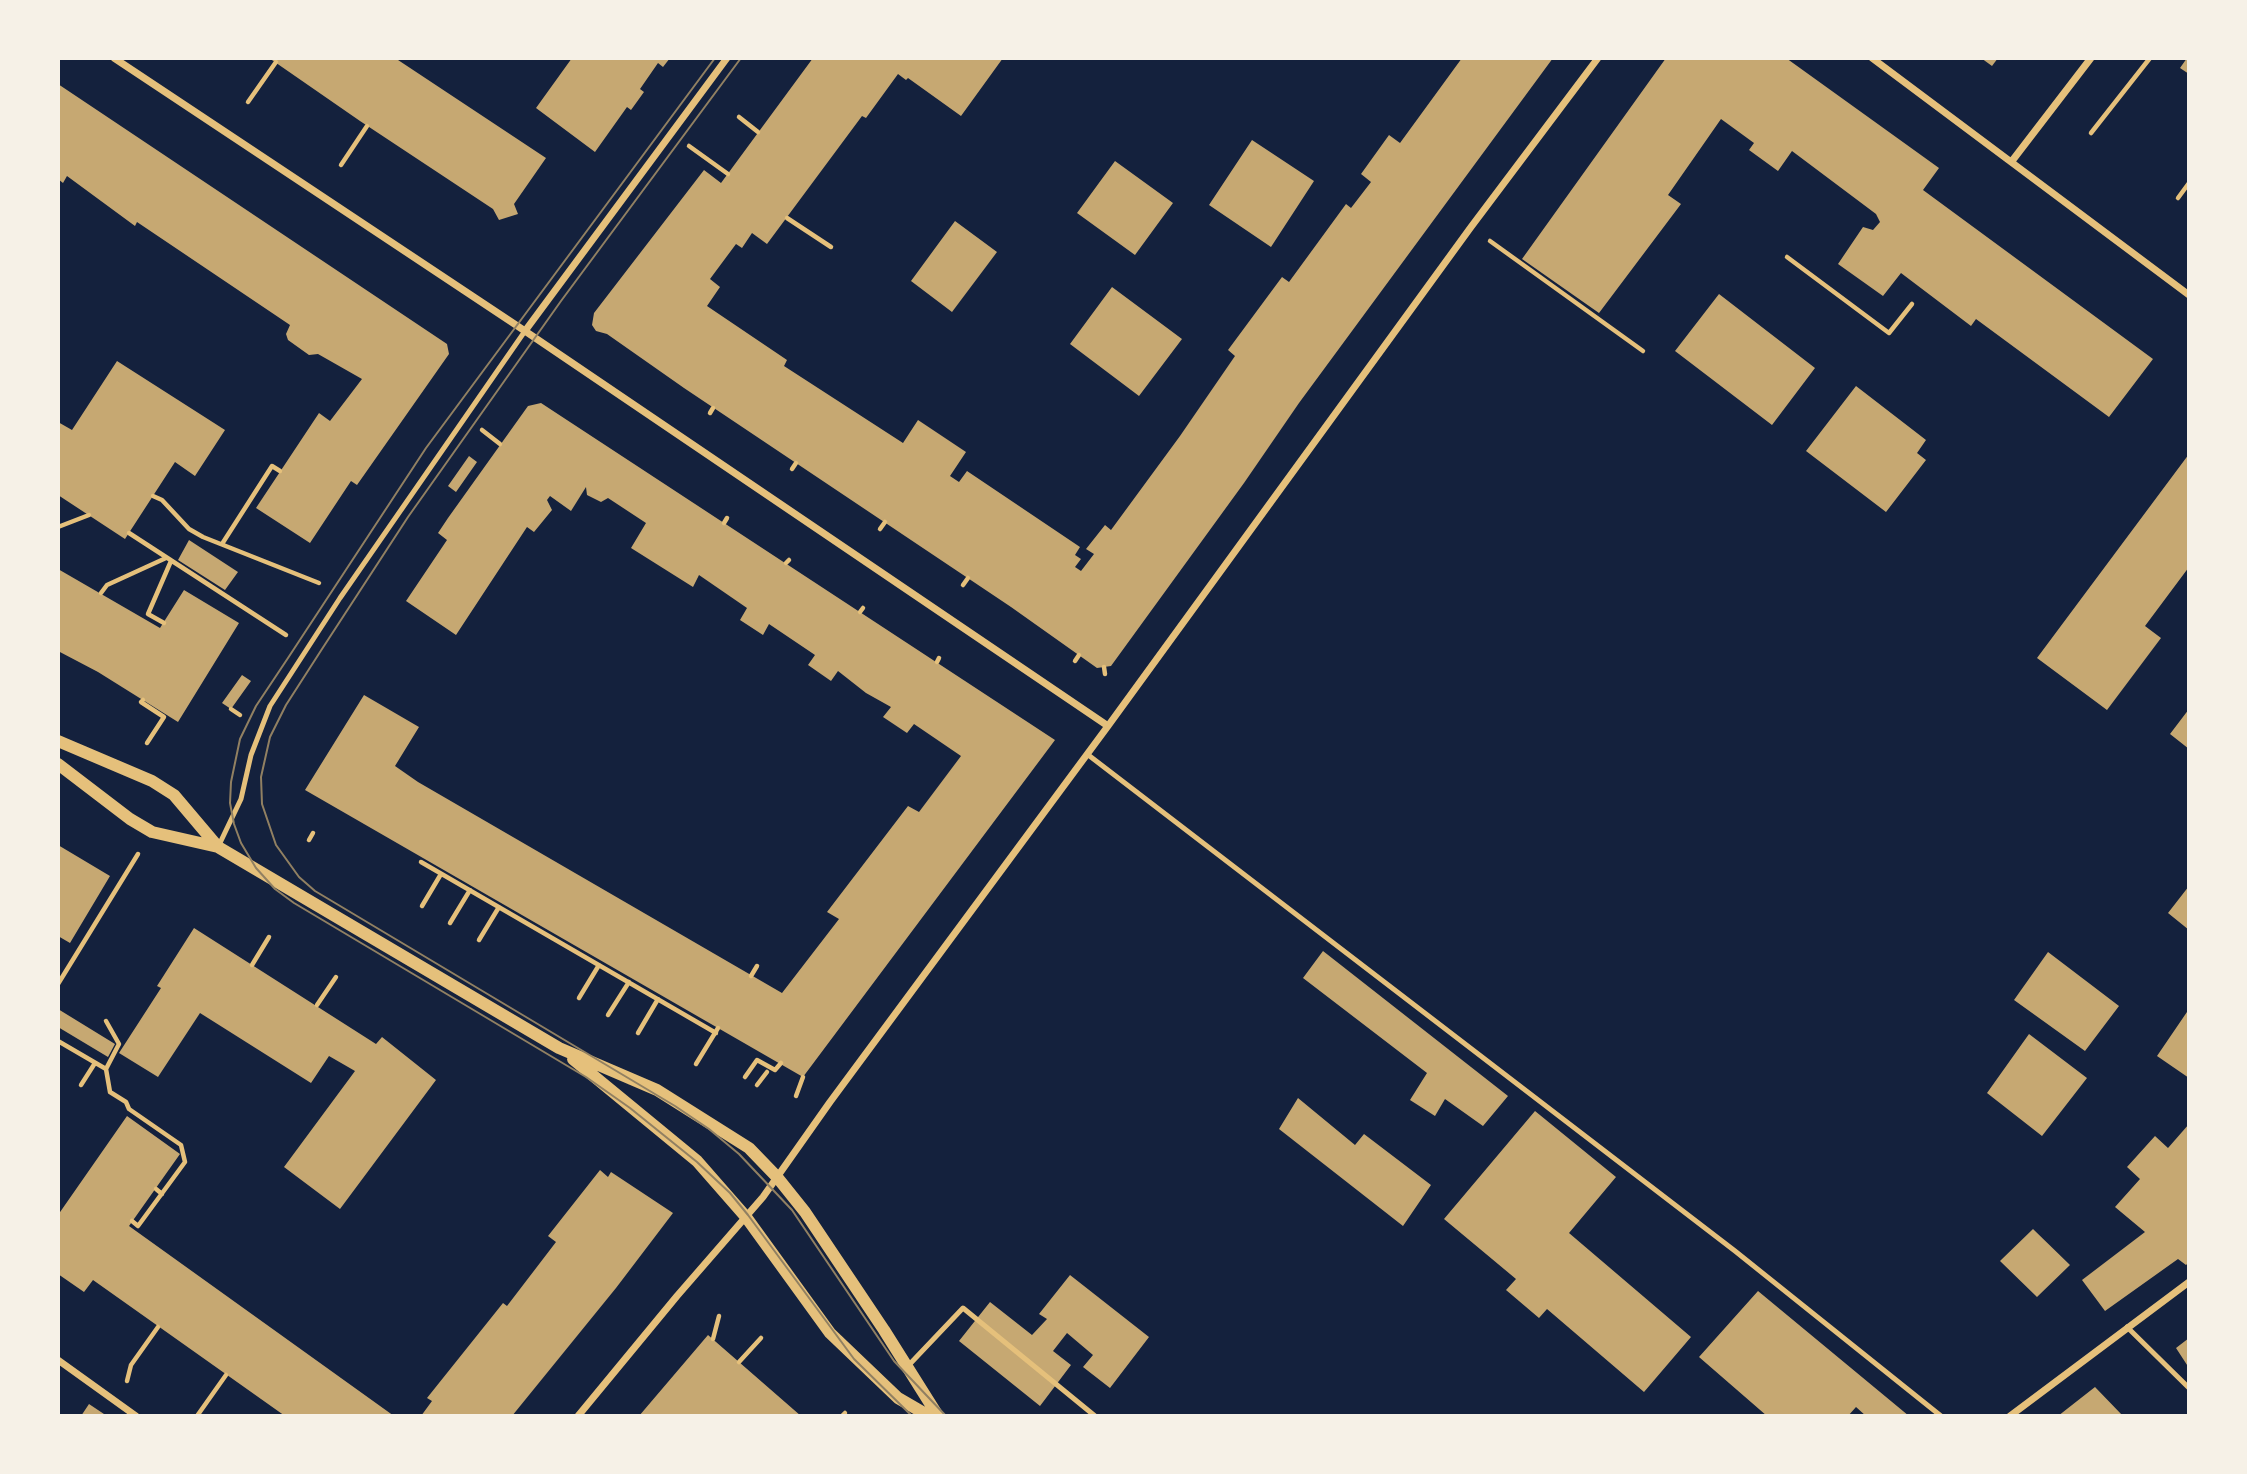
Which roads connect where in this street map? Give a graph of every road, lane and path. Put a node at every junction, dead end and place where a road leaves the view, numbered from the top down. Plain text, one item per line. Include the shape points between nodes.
1 (114, 58) edge
2 (727, 58) edge
3 (1598, 58) edge
4 (1872, 58) edge
5 (2091, 58) edge
6 (2150, 58) edge
7 (276, 62) dead end
8 (248, 102) dead end
9 (738, 117) dead end
10 (367, 126) dead end
11 (758, 132) dead end
12 (2091, 133) dead end
13 (699, 154) dead end
14 (2012, 161) junction
15 (341, 165) dead end
16 (728, 174) dead end
17 (2189, 183) edge
18 (2178, 198) dead end
19 (787, 218) dead end
20 (831, 247) dead end
21 (1787, 257) dead end
22 (1514, 259) dead end
23 (2189, 295) edge
24 (1912, 304) dead end
25 (525, 331) junction
26 (1643, 351) dead end
27 (481, 429) dead end
28 (500, 444) dead end
29 (796, 463) dead end
30 (792, 469) dead end
31 (280, 471) dead end
32 (153, 496) dead end
33 (89, 515) dead end
34 (885, 522) dead end
35 (58, 527) edge
36 (880, 529) dead end
37 (129, 533) dead end
38 (222, 544) junction
39 (169, 560) junction
40 (968, 578) dead end
41 (319, 583) dead end
42 (963, 585) dead end
43 (101, 593) dead end
44 (164, 623) dead end
45 (286, 635) dead end
46 (1079, 655) dead end
47 (1075, 661) dead end
48 (1104, 667) dead end
49 (1105, 674) dead end
50 (143, 700) dead end
51 (231, 709) dead end
52 (240, 715) dead end
53 (1108, 726) junction
54 (58, 740) edge
55 (147, 743) dead end
56 (1087, 754) junction
57 (58, 764) edge
58 (313, 833) dead end
59 (309, 840) dead end
60 (218, 847) junction
61 (133, 862) dead end
62 (421, 862) dead end
63 (441, 874) junction
64 (470, 890) junction
65 (422, 906) dead end
66 (499, 907) junction
67 (450, 923) dead end
68 (269, 937) dead end
69 (479, 940) dead end
70 (252, 965) dead end
71 (599, 965) junction
72 (757, 966) dead end
73 (751, 976) dead end
74 (336, 977) dead end
75 (629, 982) junction
76 (58, 984) edge
77 (579, 998) dead end
78 (658, 999) junction
79 (317, 1005) dead end
80 (608, 1015) dead end
81 (106, 1021) dead end
82 (638, 1033) dead end
83 (58, 1041) edge
84 (559, 1048) junction
85 (95, 1063) junction
86 (781, 1063) dead end
87 (696, 1064) dead end
88 (106, 1069) junction
89 (767, 1072) dead end
90 (745, 1077) dead end
91 (803, 1077) dead end
92 (81, 1085) dead end
93 (757, 1086) dead end
94 (796, 1096) dead end
95 (777, 1177) junction
96 (156, 1189) dead end
97 (162, 1194) junction
98 (747, 1217) junction
99 (132, 1221) dead end
100 (2189, 1282) edge
101 (719, 1316) dead end
102 (158, 1327) dead end
103 (2127, 1327) junction
104 (761, 1338) dead end
105 (713, 1339) dead end
106 (58, 1360) edge
107 (739, 1362) dead end
108 (907, 1367) junction
109 (130, 1369) dead end
110 (226, 1375) dead end
111 (2189, 1388) edge
112 (136, 1416) edge
113 (197, 1416) edge
114 (578, 1416) edge
115 (929, 1416) edge
116 (938, 1416) edge
117 (1095, 1416) edge
118 (1941, 1416) edge
119 (2010, 1416) edge

1 - 25 street
2 - 25 street
3 - 53 street
4 - 14 street
5 - 14 street
6 - 12 path
7 - 8 path
9 - 11 path
10 - 15 path
13 - 16 path
14 - 23 street
17 - 18 path
19 - 20 path
21 - 24 path via 1889,333
22 - 26 path
25 - 53 street
25 - 60 lane via 270,706 251,755 241,799
27 - 28 path
29 - 30 path
31 - 38 path via 272,466
32 - 38 path via 189,529
33 - 35 path
34 - 36 path
37 - 39 path
38 - 41 path
39 - 43 path via 107,585
39 - 44 path via 148,614
39 - 45 path
40 - 42 path
46 - 47 path
48 - 49 path
50 - 55 path via 164,717
51 - 52 path
53 - 56 street
54 - 60 street via 174,795
56 - 95 street
56 - 118 lane via 1735,1251
57 - 60 street via 152,832
58 - 59 path
60 - 84 street
61 - 76 path
62 - 63 path
63 - 64 path
63 - 65 path
64 - 66 path
64 - 67 path
66 - 69 path
66 - 71 path
68 - 70 path
71 - 75 path
71 - 77 path
72 - 73 path
74 - 79 path
75 - 78 path
75 - 80 path
78 - 82 path
78 - 87 path via 717,1030
81 - 88 path via 119,1044
83 - 85 path
84 - 95 street via 674,1100 749,1148
84 - 98 street via 697,1161
85 - 88 path
85 - 92 path
86 - 90 path via 775,1070 757,1060
88 - 97 path via 110,1091 126,1102 129,1110 181,1145 185,1162
89 - 93 path
91 - 94 path
95 - 98 street
95 - 108 street via 833,1252
96 - 97 path
97 - 99 path via 138,1226
98 - 114 street
98 - 115 street via 830,1332 898,1398
100 - 103 street
101 - 105 path
102 - 109 path
103 - 111 lane
103 - 119 street
104 - 107 path
106 - 112 street
108 - 116 street
108 - 117 lane via 963,1308
110 - 113 path

